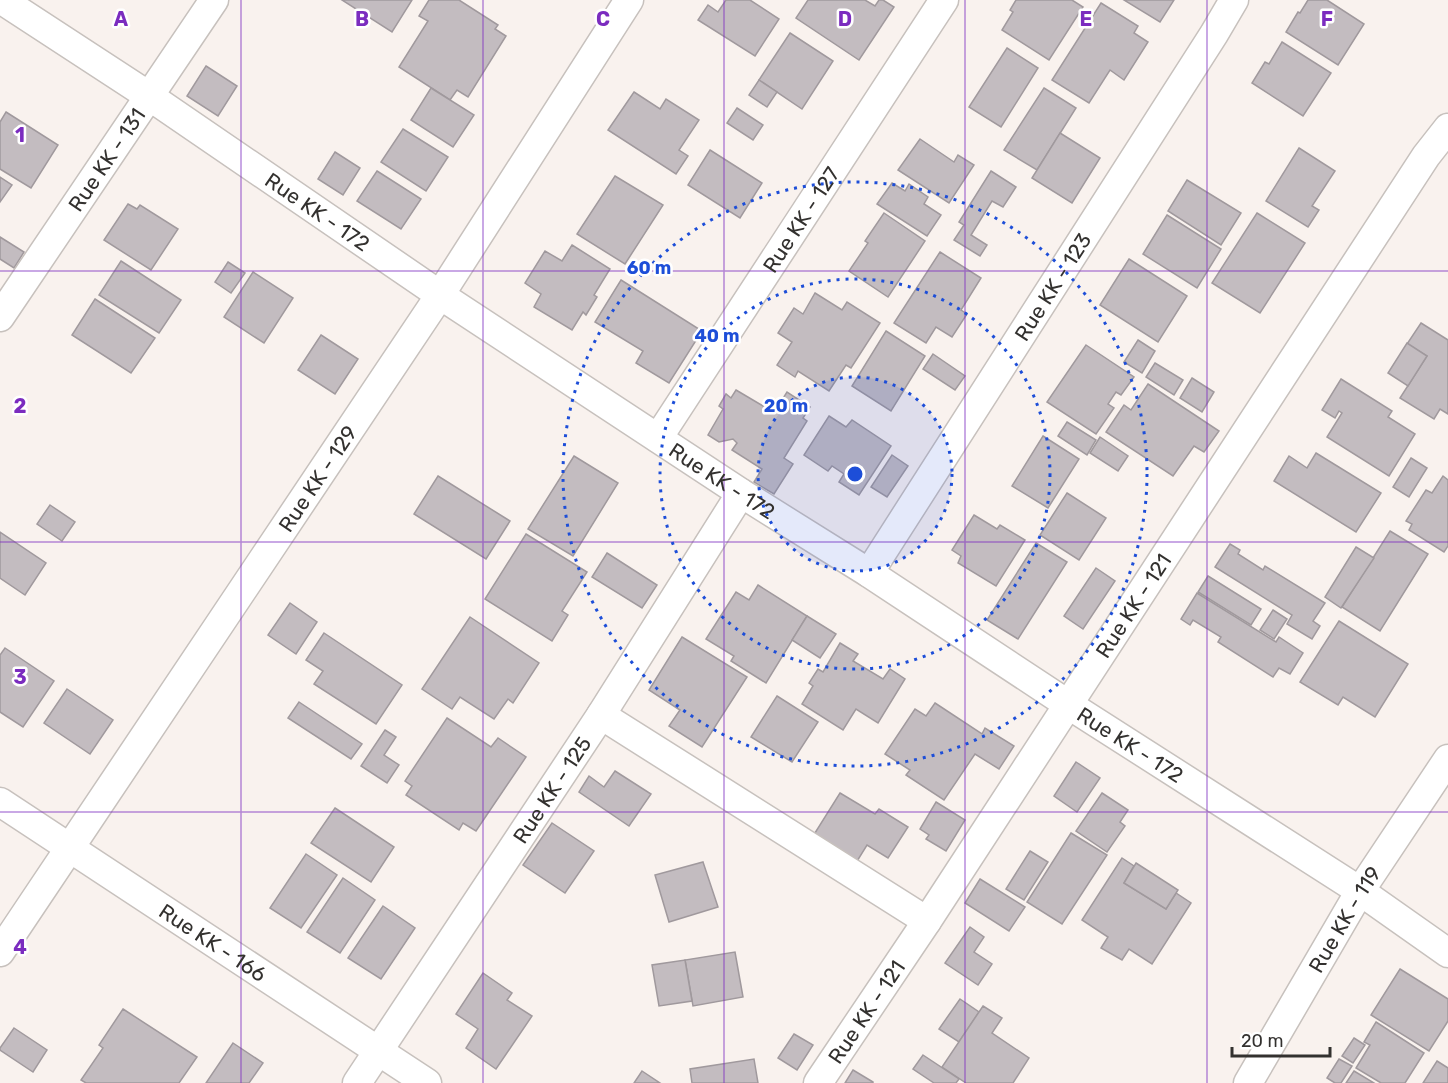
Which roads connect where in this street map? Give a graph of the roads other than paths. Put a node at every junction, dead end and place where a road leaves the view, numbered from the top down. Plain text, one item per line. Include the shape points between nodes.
1 (2, 0) edge
2 (214, 0) edge
3 (629, 0) edge
4 (944, 0) edge
5 (1234, 0) edge
6 (149, 96) junction
7 (1448, 128) edge
8 (440, 295) junction
9 (0, 317) edge
10 (658, 438) junction
11 (741, 493) junction
12 (870, 573) junction
13 (1069, 705) junction
14 (601, 715) junction
15 (1448, 759) edge
16 (0, 802) edge
17 (69, 848) junction
18 (1360, 891) junction
19 (927, 921) junction
20 (0, 952) edge
21 (1448, 953) edge
22 (378, 1051) junction
23 (357, 1083) edge
24 (427, 1083) edge
25 (818, 1083) edge
26 (1248, 1083) edge

1 - 6 street, Rue KK - 172
2 - 6 street, Rue KK - 131
3 - 8 street, Rue KK - 129
4 - 10 street, Rue KK - 127
5 - 12 street, Rue KK - 123
6 - 8 street, Rue KK - 172
6 - 9 street, Rue KK - 131
7 - 13 street, Rue KK - 121
8 - 10 street, Rue KK - 172
8 - 17 street, Rue KK - 129
10 - 11 street, Rue KK - 172
11 - 12 street, Rue KK - 172
11 - 14 street, Rue KK - 125
12 - 13 street, Rue KK - 172
13 - 18 street, Rue KK - 172
13 - 19 street, Rue KK - 121
14 - 19 street
14 - 22 street, Rue KK - 125
15 - 18 street, Rue KK - 119
16 - 17 street, Rue KK - 166
17 - 20 street, Rue KK - 129
17 - 22 street, Rue KK - 166
18 - 21 street, Rue KK - 172
18 - 26 street, Rue KK - 119
19 - 25 street, Rue KK - 121
22 - 23 street, Rue KK - 125
22 - 24 street, Rue KK - 166

